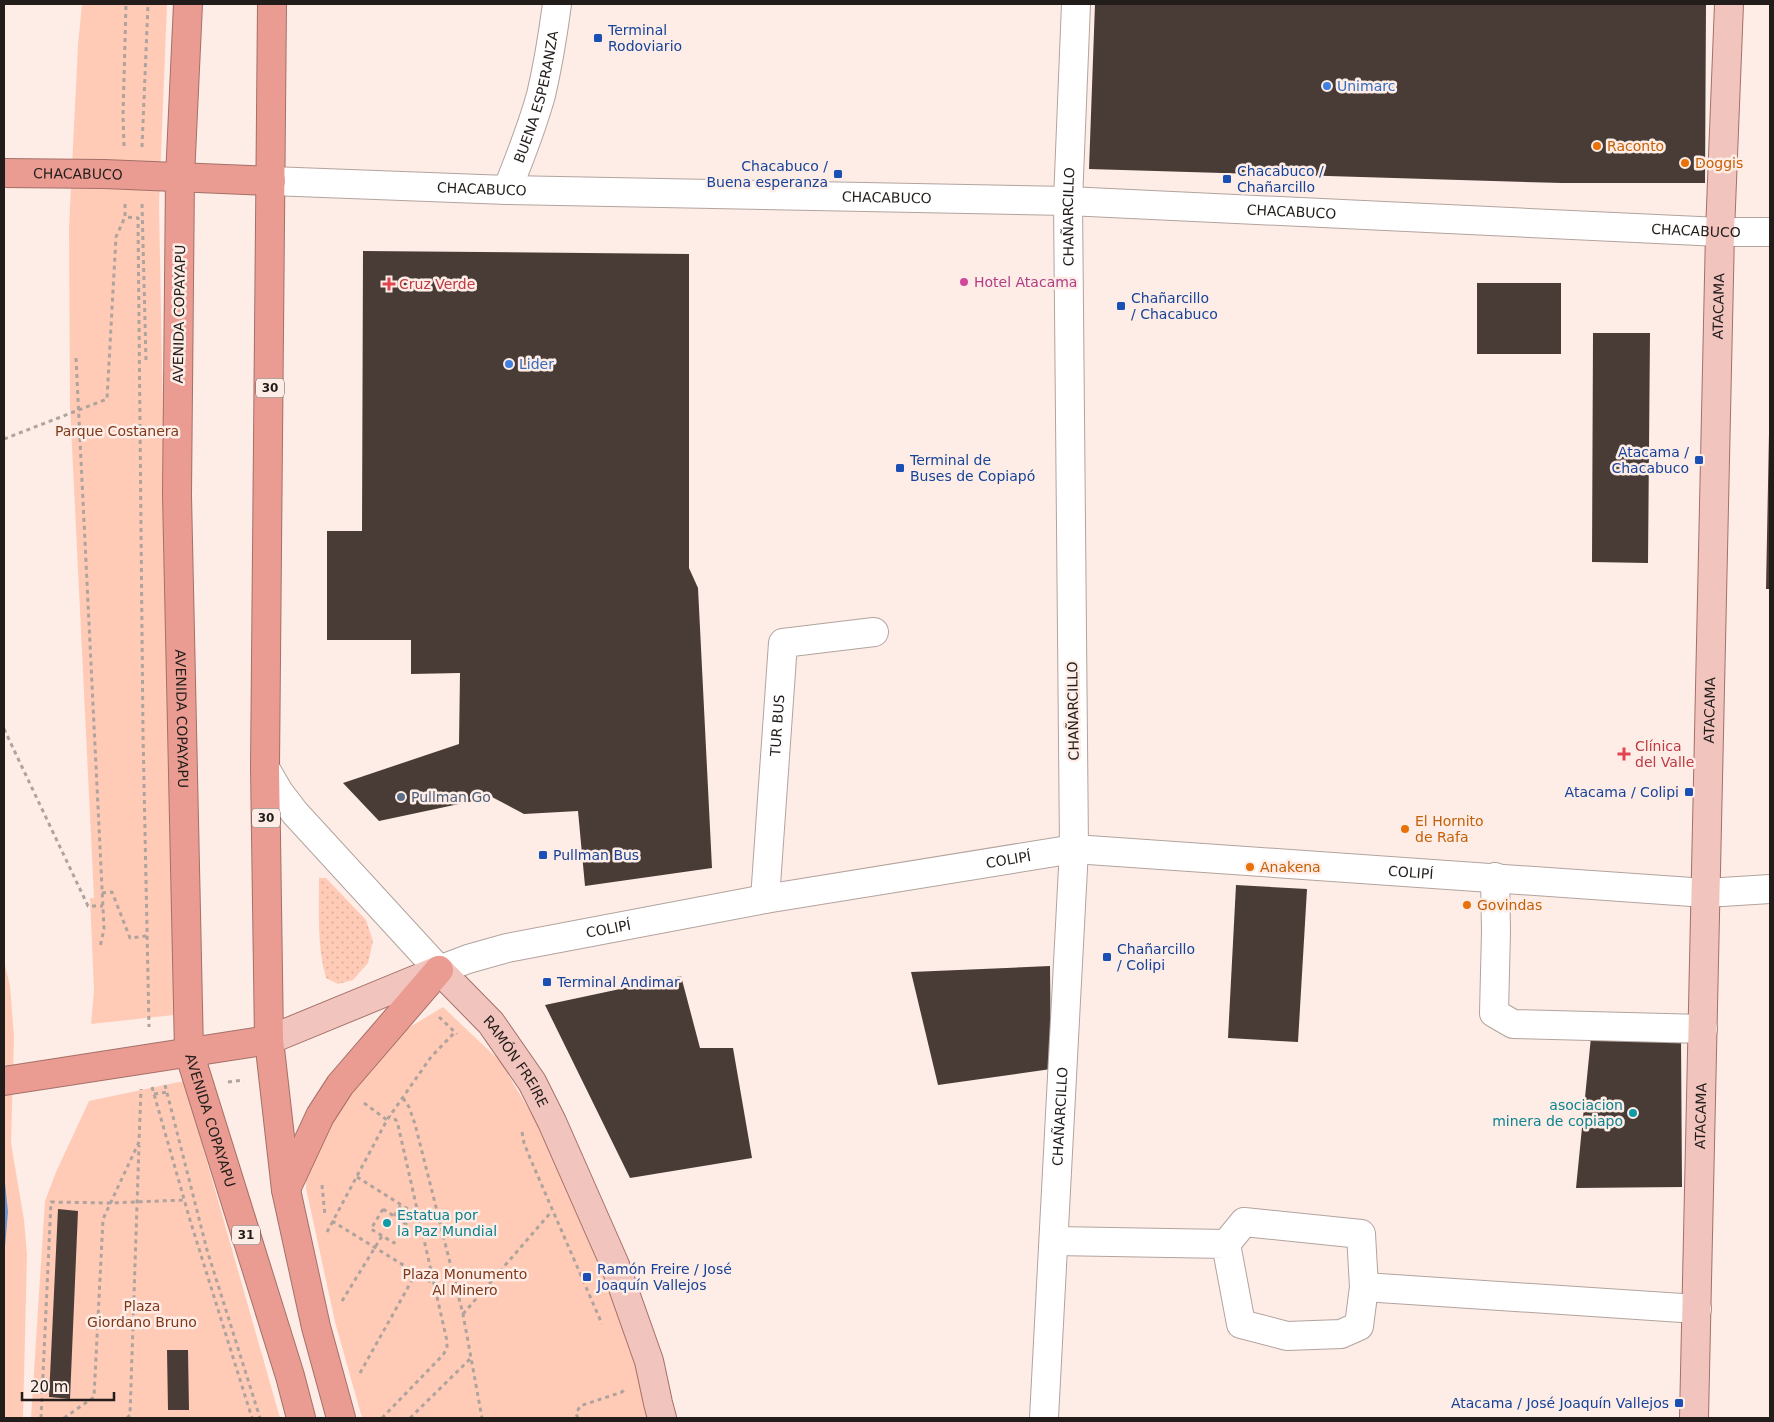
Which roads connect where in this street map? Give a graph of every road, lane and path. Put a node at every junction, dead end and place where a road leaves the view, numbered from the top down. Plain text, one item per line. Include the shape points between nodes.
1 (126, 4) edge
2 (188, 4) edge
3 (272, 4) edge
4 (557, 4) edge
5 (1076, 4) edge
6 (1729, 4) edge
7 (4, 172) edge
8 (115, 175) junction
9 (180, 177) junction
10 (271, 181) junction
11 (507, 190) junction
12 (1068, 201) junction
13 (125, 217) junction
14 (1720, 232) junction
15 (1770, 232) edge
16 (76, 358) dead end
17 (77, 411) junction
18 (4, 439) edge
19 (874, 632) dead end
20 (4, 729) edge
21 (265, 768) junction
22 (1074, 849) junction
23 (1495, 877) junction
24 (1770, 889) edge
25 (102, 893) junction
26 (1706, 893) junction
27 (765, 899) junction
28 (103, 906) junction
29 (147, 936) junction
30 (100, 948) dead end
31 (439, 970) junction
32 (466, 998) junction
33 (439, 1017) junction
34 (433, 1021) dead end
35 (149, 1027) dead end
36 (1703, 1029) junction
37 (455, 1032) junction
38 (462, 1039) dead end
39 (269, 1040) junction
40 (189, 1052) junction
41 (4, 1080) edge
42 (150, 1082) dead end
43 (141, 1083) dead end
44 (403, 1098) junction
45 (390, 1116) junction
46 (521, 1124) dead end
47 (139, 1142) junction
48 (357, 1176) junction
49 (322, 1183) dead end
50 (286, 1190) junction
51 (184, 1200) junction
52 (136, 1202) junction
53 (110, 1203) junction
54 (400, 1205) junction
55 (552, 1211) junction
56 (394, 1216) junction
57 (419, 1216) junction
58 (332, 1221) junction
59 (327, 1232) junction
60 (382, 1236) junction
61 (328, 1238) dead end
62 (1054, 1241) junction
63 (1226, 1244) junction
64 (375, 1247) junction
65 (416, 1273) junction
66 (434, 1284) junction
67 (455, 1284) junction
68 (1364, 1287) junction
69 (338, 1298) dead end
70 (1696, 1309) junction
71 (463, 1314) junction
72 (605, 1332) dead end
73 (471, 1358) junction
74 (356, 1367) dead end
75 (628, 1385) dead end
76 (41, 1418) edge
77 (64, 1418) edge
78 (127, 1418) edge
79 (252, 1418) edge
80 (301, 1418) edge
81 (341, 1418) edge
82 (382, 1418) edge
83 (410, 1418) edge
84 (482, 1418) edge
85 (578, 1418) edge
86 (662, 1418) edge
87 (1044, 1418) edge
88 (1694, 1418) edge

1 - 8 path via 123,115
2 - 9 highway, AVENIDA COPAYAPU
3 - 10 highway, 30
4 - 11 street, BUENA ESPERANZA via 540,95 526,143
5 - 12 street, CHAÑARCILLO
6 - 14 main road, ATACAMA
7 - 8 highway, CHACABUCO
8 - 9 highway, CHACABUCO
8 - 13 path
9 - 10 highway, CHACABUCO
9 - 40 highway, AVENIDA COPAYAPU via 177,496
10 - 11 street, CHACABUCO
10 - 21 highway, 30
11 - 12 street, CHACABUCO
12 - 14 street, CHACABUCO
12 - 22 street, CHAÑARCILLO
13 - 17 path via 116,237 107,399
13 - 29 path via 138,218
14 - 15 street, CHACABUCO
14 - 26 main road, ATACAMA
16 - 17 path
17 - 18 path
17 - 25 path
19 - 27 street, TUR BUS via 783,643
20 - 28 path via 88,906
21 - 31 street, RAMÓN FREIRE via 295,813
21 - 39 highway, 30
22 - 23 street, COLIPÍ
22 - 27 street, COLIPÍ
22 - 62 street, CHAÑARCILLO
23 - 26 street, COLIPÍ
23 - 36 street via 1494,1013 1513,1024
24 - 26 street, COLIPÍ
25 - 28 path
25 - 29 path via 112,892 130,938
26 - 36 main road, ATACAMA
27 - 31 street, COLIPÍ via 507,948
28 - 30 path via 104,929
29 - 35 path
31 - 32 main road, RAMÓN FREIRE
31 - 39 main road, COLIPÍ
31 - 50 highway via 340,1085 320,1116
32 - 33 path
32 - 86 main road, RAMÓN FREIRE via 491,1023 513,1053 552,1122 615,1264 649,1360
33 - 34 path
33 - 37 path
36 - 70 main road, ATACAMA
37 - 38 path
37 - 44 path via 431,1057
39 - 40 highway
39 - 50 highway
40 - 41 highway
40 - 80 highway, AVENIDA COPAYAPU / 31
42 - 51 path
43 - 47 path
44 - 45 path
44 - 67 path via 415,1124
45 - 48 path
45 - 57 path via 398,1125
46 - 55 path via 524,1143
47 - 52 path
47 - 53 path
48 - 54 path
48 - 58 path
49 - 59 path
50 - 81 highway via 316,1327
51 - 52 path
51 - 79 path
52 - 53 path
52 - 78 path via 130,1415
53 - 76 path via 51,1202
53 - 77 path via 102,1219 94,1397
54 - 56 path
54 - 57 path
55 - 71 path
55 - 72 path
56 - 60 path via 383,1209 371,1229
56 - 60 path via 406,1224 394,1244
57 - 66 path
58 - 59 path
58 - 64 path
59 - 61 path
60 - 64 path
62 - 63 street
62 - 87 street, CHAÑARCILLO
63 - 68 street via 1244,1222 1361,1234
63 - 68 street via 1241,1324 1287,1336 1341,1334 1359,1326
64 - 65 path
64 - 69 path via 340,1305
65 - 66 path
65 - 74 path via 358,1376
66 - 67 path via 441,1287
66 - 82 path via 447,1348
67 - 71 path
68 - 70 street
70 - 88 main road, ATACAMA
71 - 73 path
73 - 83 path
73 - 84 path
75 - 85 path via 622,1392 580,1406 576,1414

